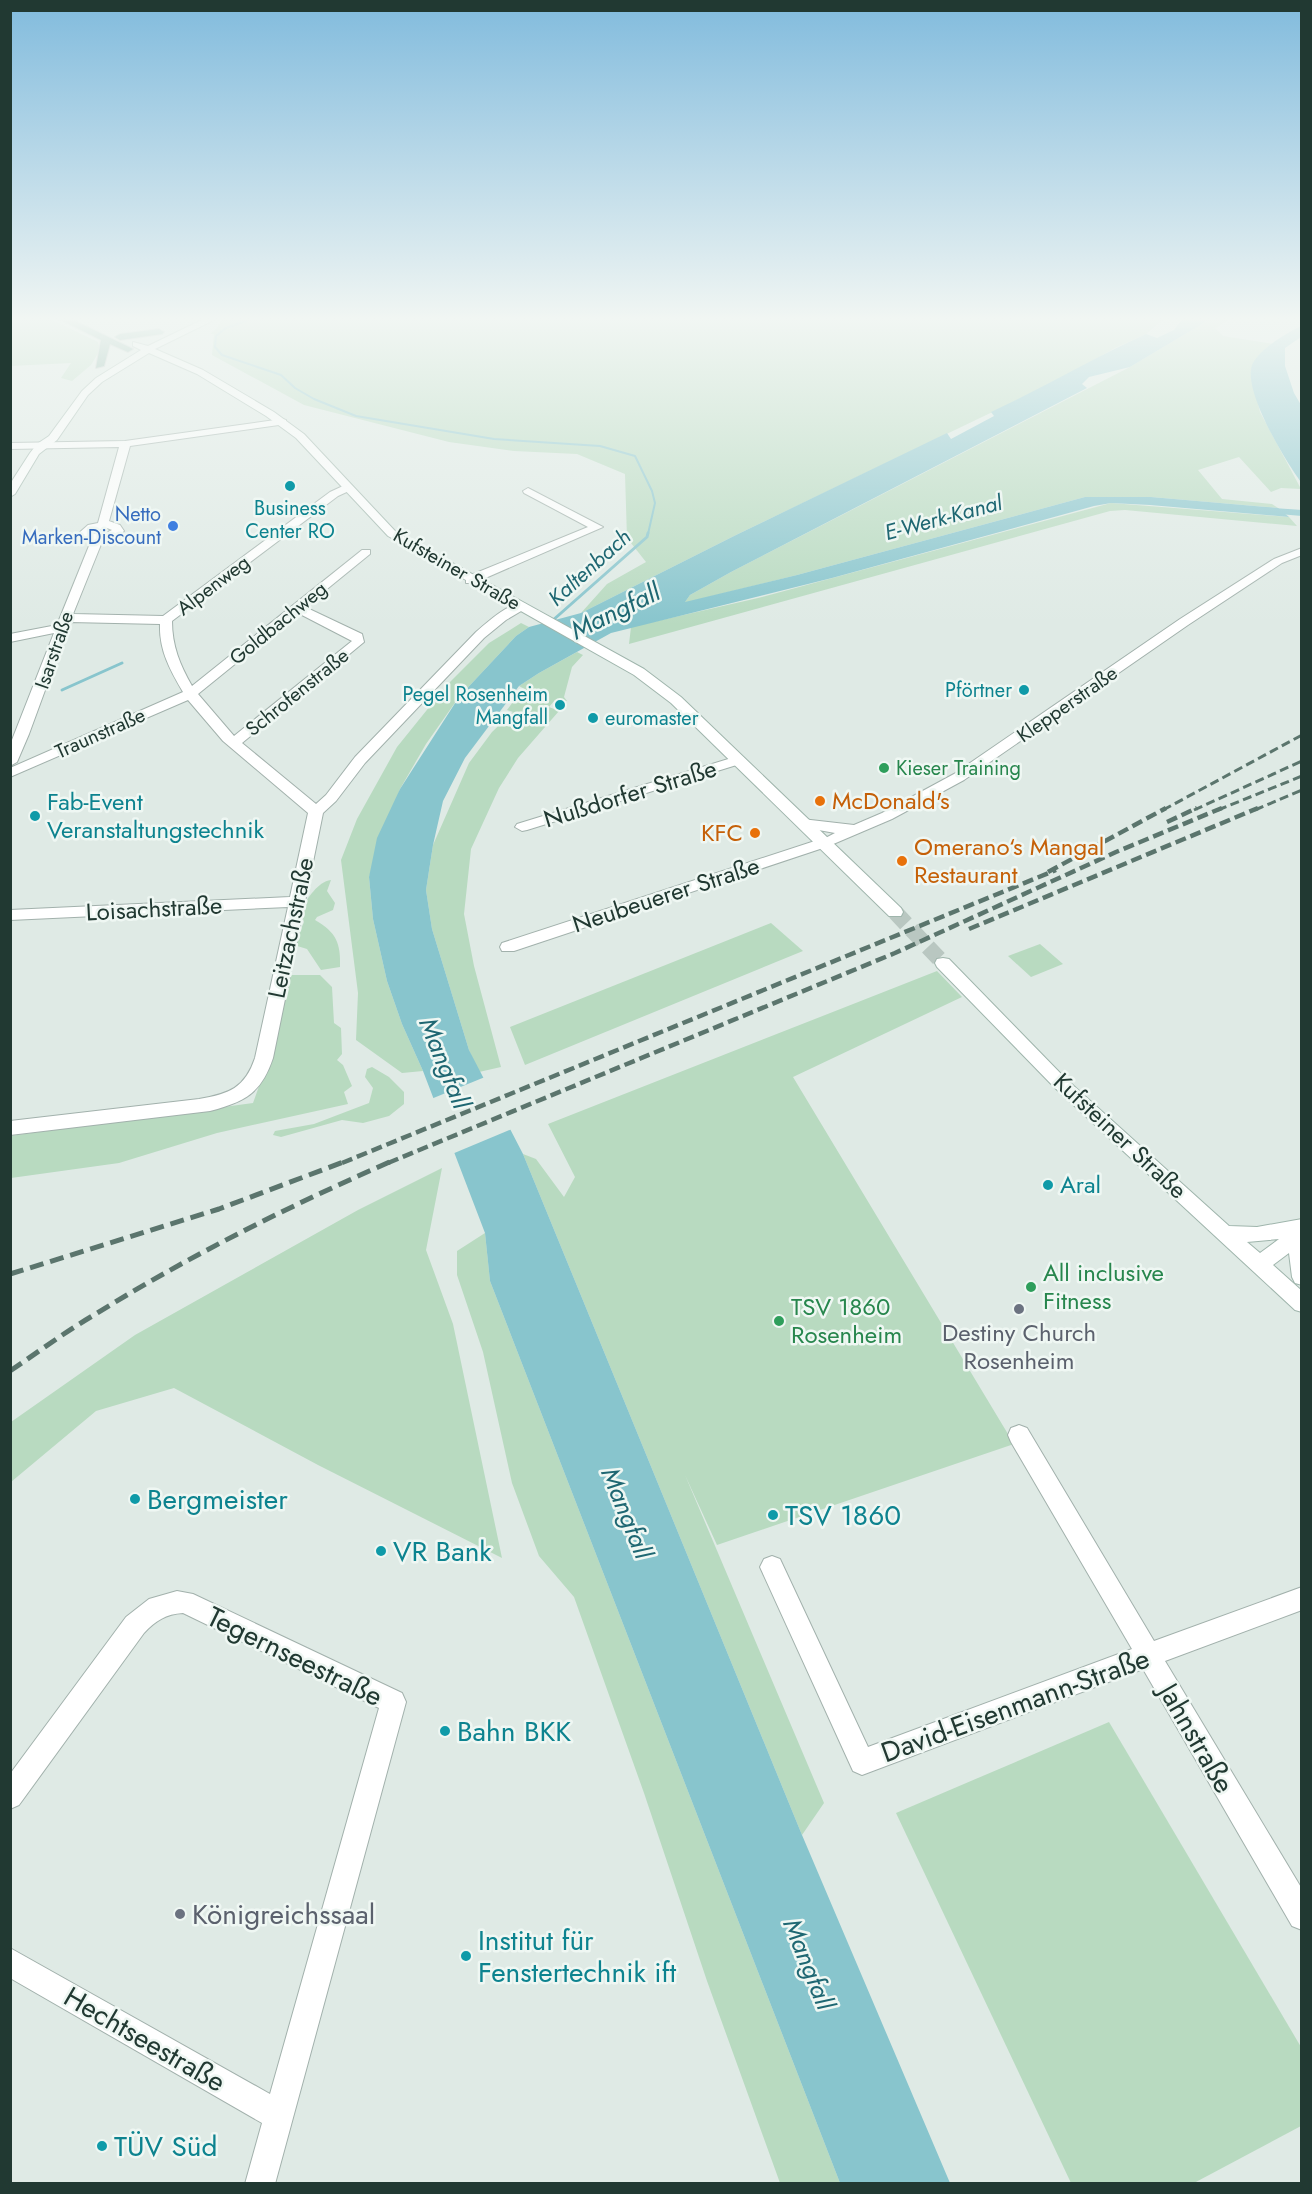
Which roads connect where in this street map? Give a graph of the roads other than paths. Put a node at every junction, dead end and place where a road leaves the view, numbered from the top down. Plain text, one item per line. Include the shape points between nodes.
1 (53, 420) edge
2 (66, 420) edge
3 (282, 422) joint
4 (125, 444) junction
5 (80, 445) junction
6 (10, 446) edge
7 (41, 446) junction
8 (30, 461) junction
9 (347, 488) junction
10 (528, 491) dead end
11 (10, 494) edge
12 (366, 552) dead end
13 (1302, 552) edge
14 (470, 580) junction
15 (296, 608) junction
16 (527, 610) junction
17 (166, 620) junction
18 (65, 623) junction
19 (10, 638) edge
20 (190, 694) junction
21 (235, 742) junction
22 (738, 760) junction
23 (10, 762) edge
24 (10, 773) edge
25 (316, 812) junction
26 (802, 823) junction
27 (522, 827) dead end
28 (856, 829) junction
29 (824, 843) junction
30 (298, 902) junction
31 (895, 912) tunnel mouth
32 (10, 915) edge
33 (508, 947) dead end
34 (943, 963) tunnel mouth
35 (10, 1128) edge
36 (1301, 1227) edge
37 (1225, 1233) junction
38 (1259, 1265) junction
39 (1302, 1277) edge
40 (1302, 1304) edge
41 (1019, 1435) dead end
42 (772, 1567) dead end
43 (1302, 1598) edge
44 (1148, 1655) junction
45 (10, 1796) edge
46 (1302, 1916) edge
47 (10, 1962) edge
48 (279, 2116) junction
49 (260, 2184) edge

1 - 7 street via 40,438
2 - 7 street via 53,438
3 - 4 street
3 - 9 street, Kufsteiner Straße via 300,436
4 - 5 street
4 - 18 street, Isarstraße via 103,524 118,531 98,539
5 - 7 street
5 - 8 street
6 - 7 street
7 - 8 street
8 - 11 street
9 - 14 street, Kufsteiner Straße via 392,534
9 - 17 street, Alpenweg
10 - 14 street via 597,527
12 - 15 street, Goldbachweg
13 - 28 street, Klepperstraße via 1278,561 959,777
14 - 16 street, Kufsteiner Straße
15 - 20 street, Goldbachweg
15 - 21 street, Schrofenstraße via 358,637 358,642
16 - 22 street, Kufsteiner Straße via 639,672 676,700
16 - 25 street via 502,617 480,635 360,760 332,798
17 - 18 street
17 - 20 street, Alpenweg via 166,641
18 - 19 street
18 - 23 street, Isarstraße
20 - 21 street, Alpenweg
20 - 24 street, Traunstraße
21 - 25 street, Alpenweg
22 - 26 street, Kufsteiner Straße
22 - 27 street, Nußdorfer Straße
25 - 30 street, Leitzachstraße
26 - 28 street
26 - 29 street, Kufsteiner Straße
28 - 29 street, Klepperstraße
29 - 31 street, Kufsteiner Straße
29 - 33 street, Neubeuerer Straße
30 - 32 street, Loisachstraße
30 - 35 street, Leitzachstraße via 264,1058 253,1084 226,1100 204,1104
34 - 37 street, Kufsteiner Straße via 1060,1083
36 - 37 street via 1257,1235
36 - 38 street via 1288,1243
36 - 39 street
37 - 38 street, Kufsteiner Straße
38 - 40 street, Kufsteiner Straße
41 - 44 street, Jahnstraße
42 - 44 street, David-Eisenmann-Straße via 862,1762
43 - 44 street, David-Eisenmann-Straße
44 - 46 street, Jahnstraße
45 - 48 street, Tegernseestraße via 135,1625 158,1606 172,1602 185,1602 393,1702
47 - 48 street, Hechtseestraße
48 - 49 street, Tegernseestraße

